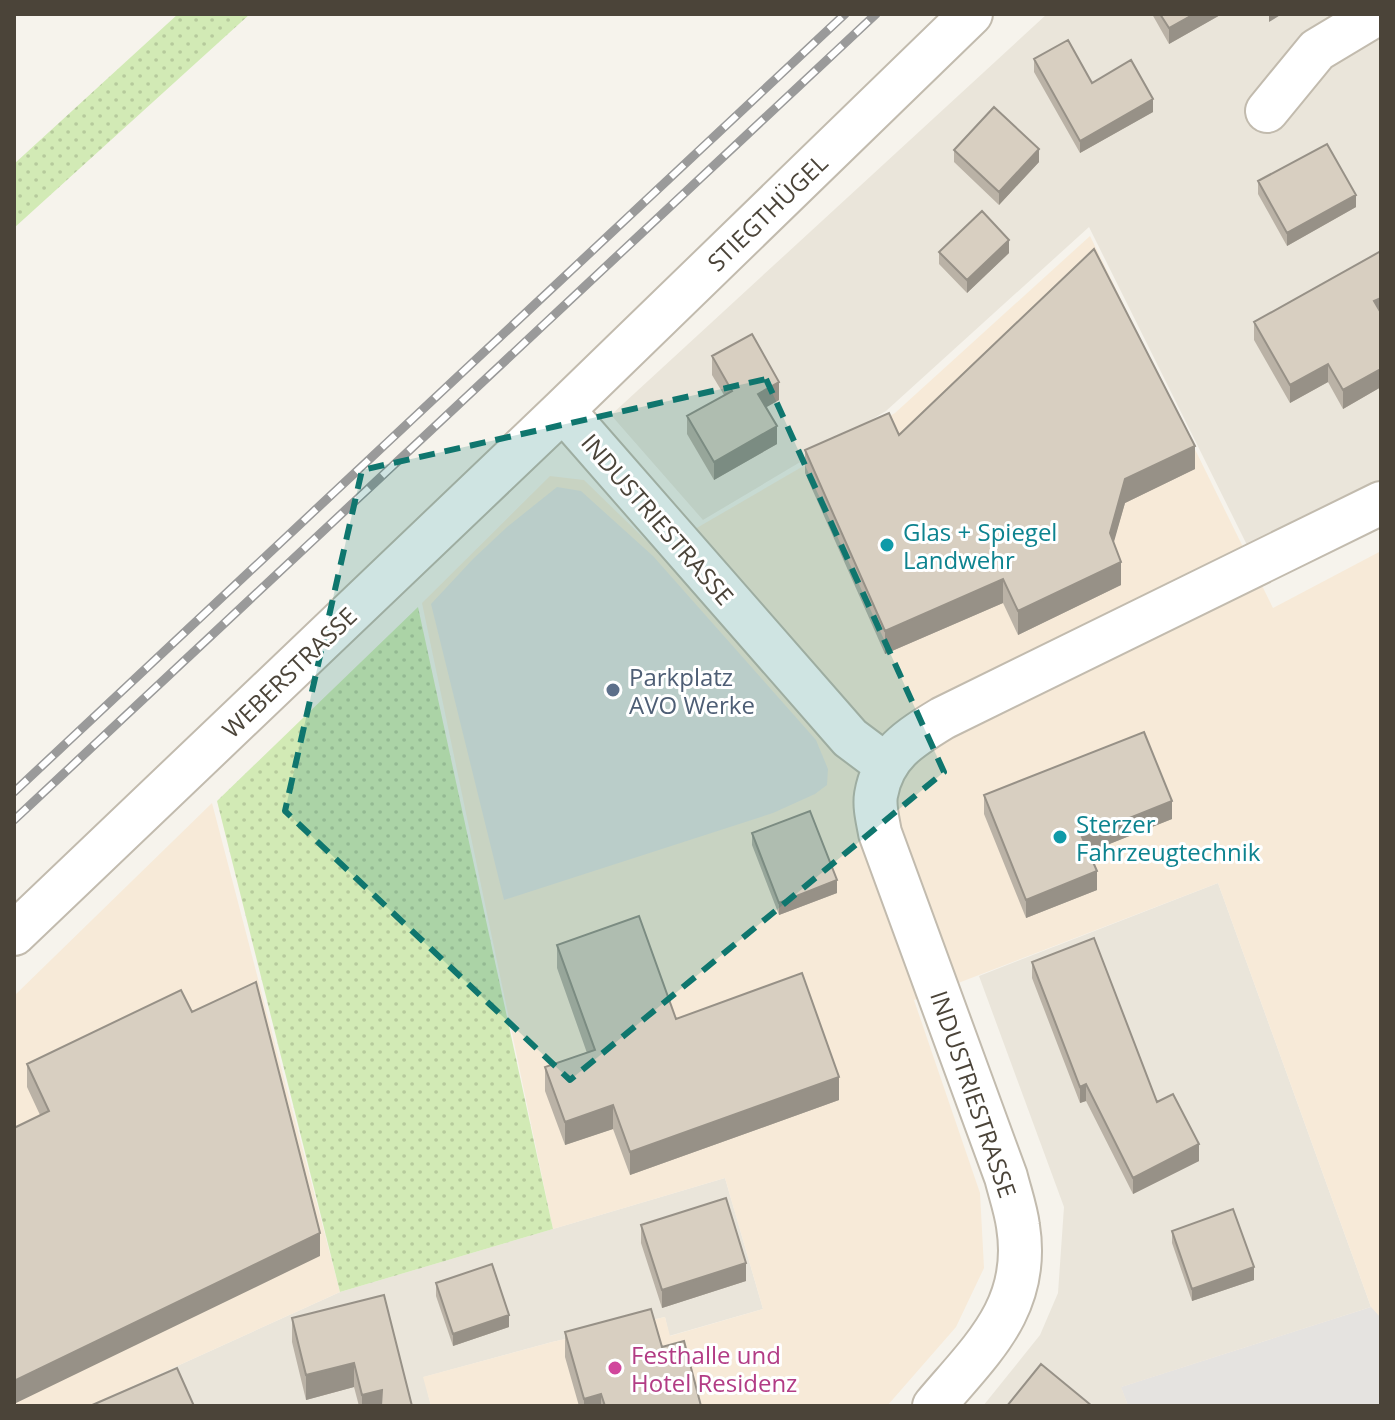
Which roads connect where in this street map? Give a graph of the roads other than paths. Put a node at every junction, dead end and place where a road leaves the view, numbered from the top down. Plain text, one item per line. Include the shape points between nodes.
1 (971, 14) edge
2 (1377, 14) edge
3 (1267, 111) dead end
4 (563, 410) junction
5 (1381, 503) edge
6 (886, 765) junction
7 (14, 934) edge
8 (934, 1406) edge

1 - 4 street, STIEGTHÜGEL
2 - 3 street via 1317,50
4 - 6 street, INDUSTRIESTRASSE via 850,738
4 - 7 street, WEBERSTRASSE
5 - 6 street, INDUSTRIESTRASSE via 943,718 905,741
6 - 8 street, INDUSTRIESTRASSE via 875,797 880,833 1006,1177 1018,1226 1020,1267 1013,1301 997,1331

